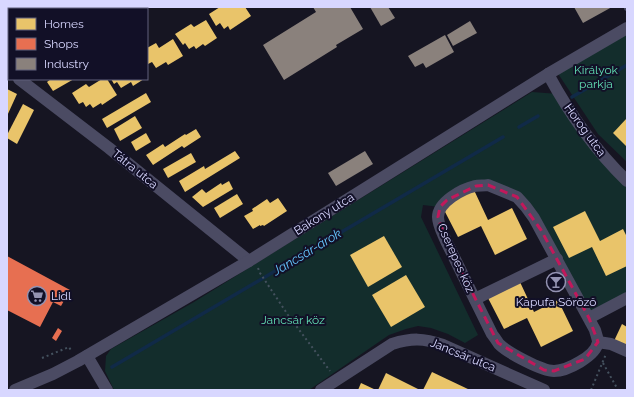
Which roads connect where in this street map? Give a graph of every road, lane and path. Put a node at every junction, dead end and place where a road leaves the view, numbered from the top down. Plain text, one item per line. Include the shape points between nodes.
1 (627, 28) edge
2 (548, 74) junction
3 (20, 80) edge
4 (627, 181) edge
5 (557, 259) junction
6 (249, 261) junction
7 (260, 273) dead end
8 (627, 298) edge
9 (475, 299) junction
10 (589, 318) junction
11 (598, 342) junction
12 (611, 344) junction
13 (627, 351) edge
14 (87, 356) junction
15 (602, 363) junction
16 (337, 380) junction
17 (32, 387) edge
18 (15, 390) edge
19 (107, 390) edge
20 (320, 390) edge
21 (544, 390) edge
22 (591, 390) edge
23 (618, 390) edge

1 - 2 street, Bakony utca
2 - 4 street, Horog utca via 578,123 609,164
2 - 6 street, Bakony utca
3 - 6 street, Tátra utca
5 - 9 street, Cserepes köz
5 - 9 street, Cserepes köz via 534,218 517,197 488,186 476,186 465,190 447,200 440,207 438,217 446,241
5 - 10 street, Cserepes köz
6 - 14 street, Bakony utca
7 - 16 path
8 - 10 street
9 - 11 street, Cserepes köz via 498,343 544,370 566,368 584,359 594,351
10 - 11 street, Cserepes köz
11 - 12 street
12 - 13 street
12 - 15 path
14 - 17 street, Bakony utca
14 - 19 street
15 - 22 path
15 - 23 path
16 - 20 street, Jancsár utca
16 - 21 street, Jancsár utca via 392,344 416,339 443,345
17 - 18 street, Bakony utca

